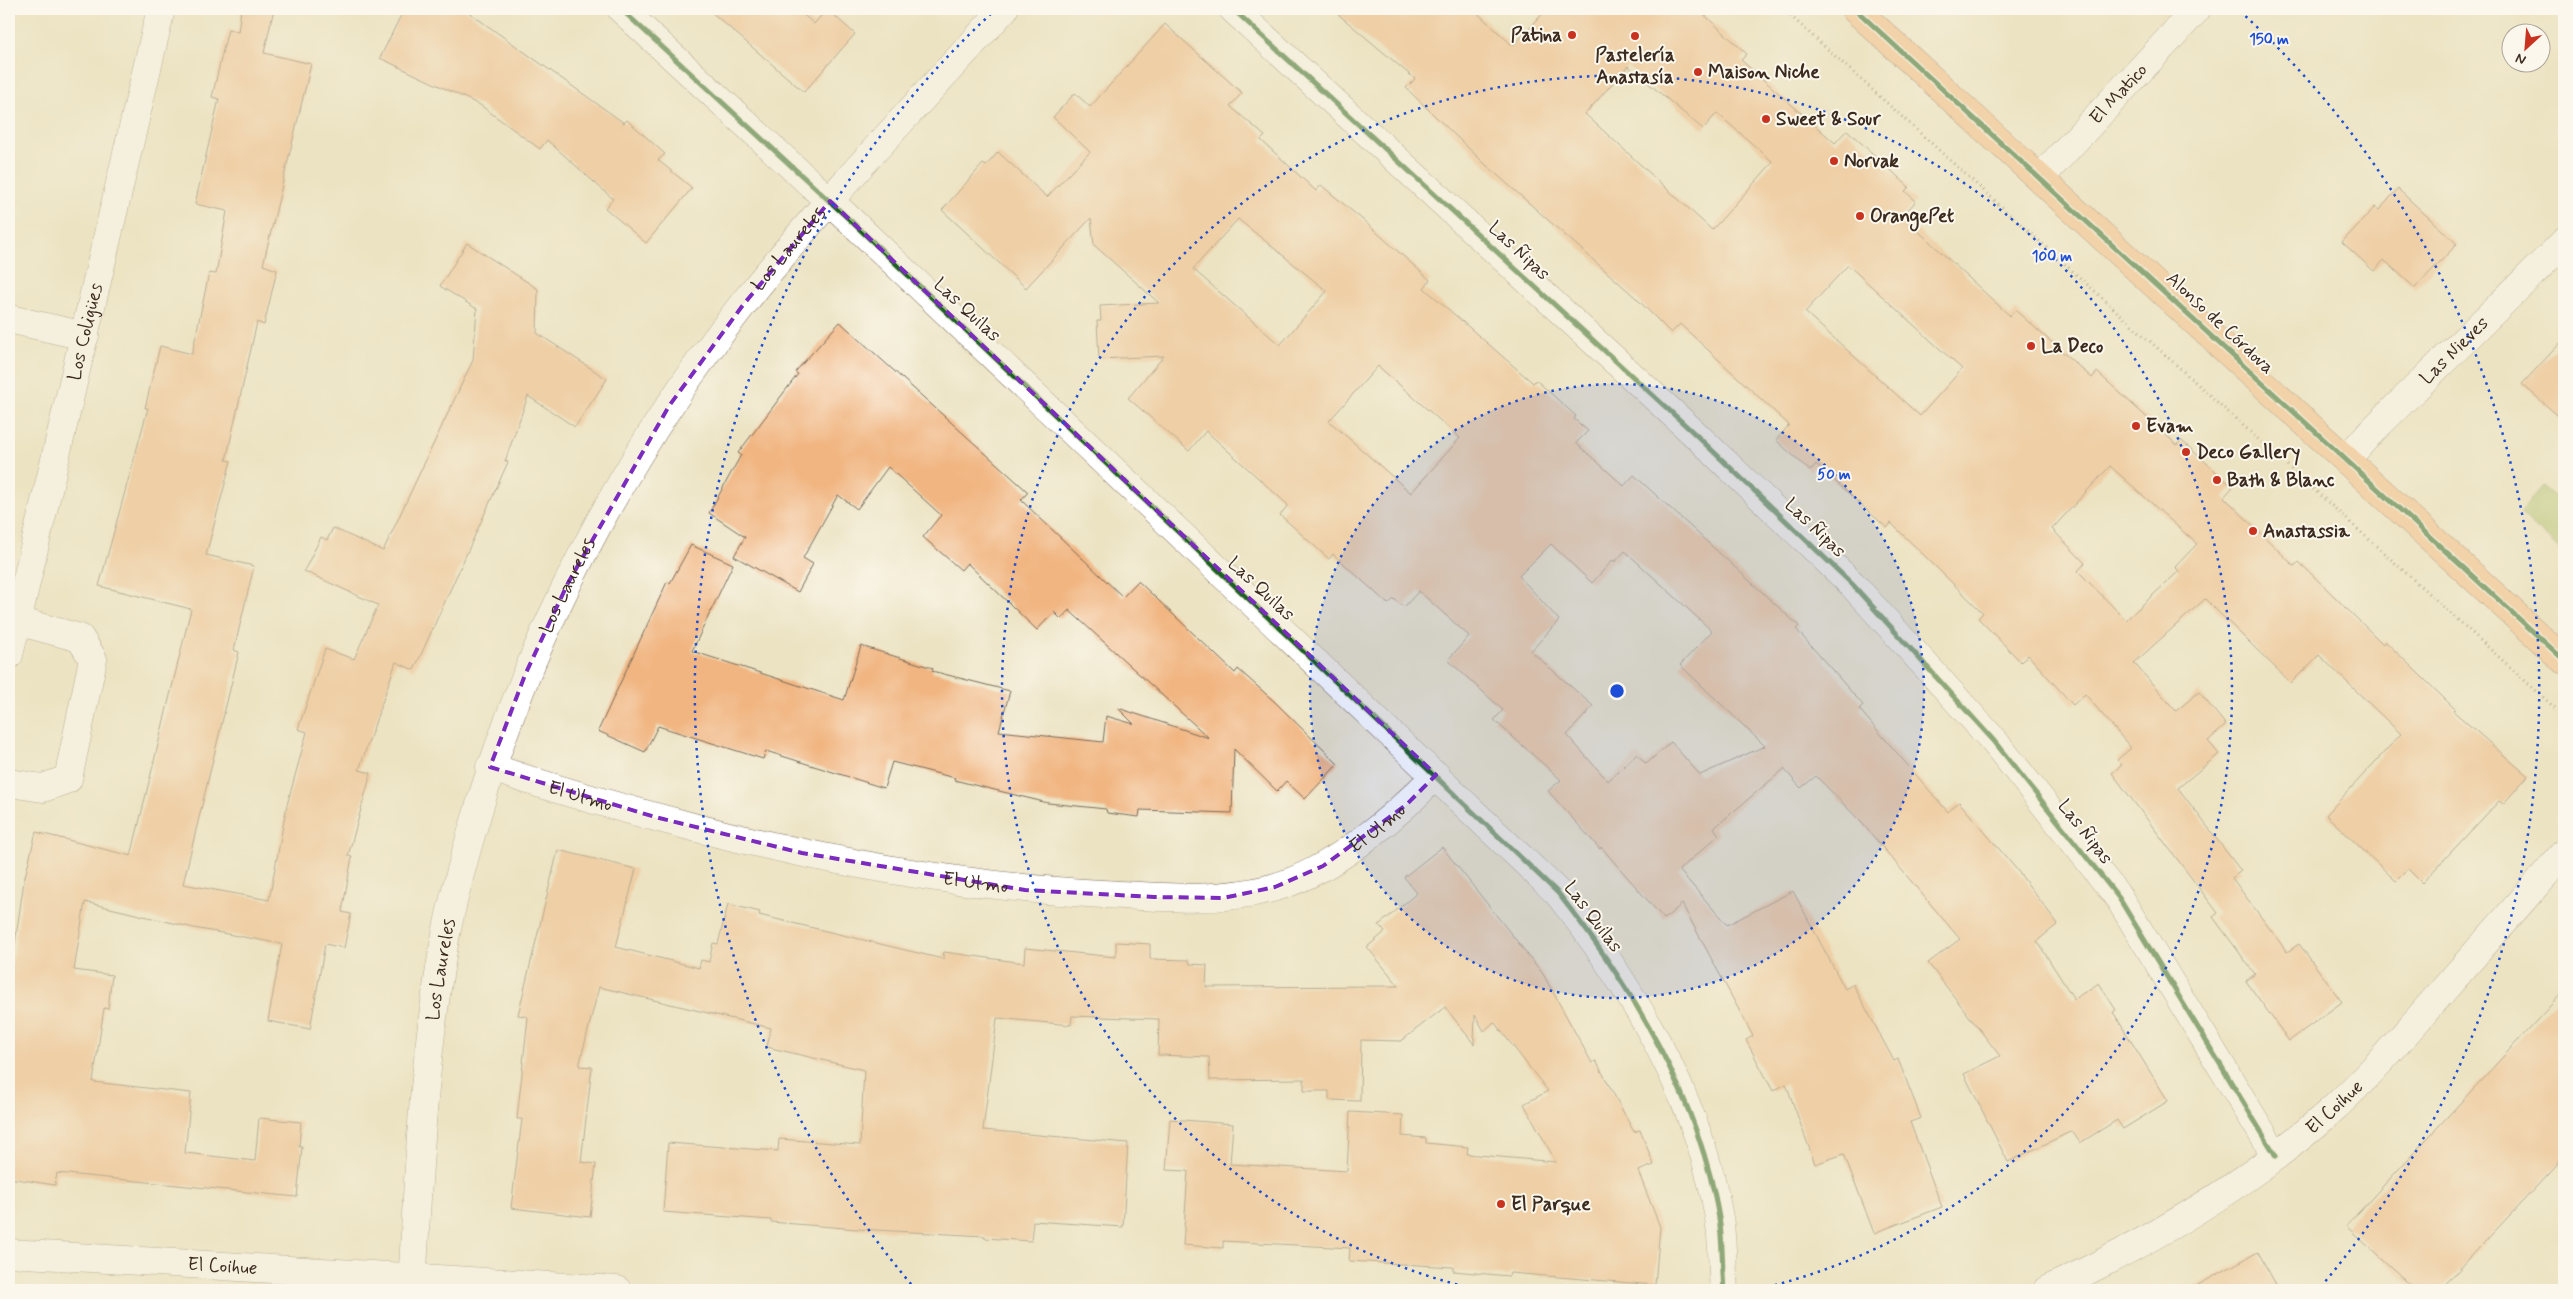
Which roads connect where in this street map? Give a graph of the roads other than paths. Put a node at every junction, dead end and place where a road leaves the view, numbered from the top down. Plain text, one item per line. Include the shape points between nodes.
1 (162, 9) edge
2 (621, 9) edge
3 (1004, 9) edge
4 (1233, 9) edge
5 (1855, 9) edge
6 (2197, 9) edge
7 (2040, 178) junction
8 (830, 201) junction
9 (2564, 242) edge
10 (9, 319) edge
11 (84, 336) junction
12 (2346, 460) junction
13 (16, 621) junction
14 (9, 655) edge
15 (2564, 660) edge
16 (490, 767) junction
17 (1436, 775) junction
18 (9, 783) edge
19 (2564, 853) edge
20 (2276, 1156) junction
21 (9, 1253) edge
22 (412, 1283) edge
23 (617, 1290) edge
24 (1724, 1290) edge
25 (2047, 1290) edge

1 - 11 street, Los Coligües
2 - 8 street, Las Quilas
3 - 8 street, Los Laureles
4 - 20 street, Las Ñipas via 1695,434 1864,598 1994,741 2119,898
5 - 7 main road, Alonso de Córdova
6 - 7 street, El Matico
7 - 12 main road, Alonso de Córdova
8 - 16 street, Los Laureles via 743,304 669,406 568,584 524,675
8 - 17 street, Las Quilas
9 - 12 street, Las Nieves
10 - 11 street
11 - 13 street, Los Coligües
12 - 15 main road, Alonso de Córdova
13 - 14 street, Los Coligües
13 - 18 street via 80,638 93,659 68,779 43,788
16 - 17 street, El Ulmo via 664,820 802,853 895,870 1025,890 1223,898 1275,888 1323,866 1381,826
16 - 22 street, Los Laureles via 446,931 434,1010
17 - 24 street, Las Quilas via 1558,892 1596,941 1633,999 1696,1128 1719,1218
19 - 20 street, El Coihue via 2402,1038 2326,1115
20 - 25 street, El Coihue via 2148,1239
21 - 22 street, El Coihue
22 - 23 street, El Coihue

